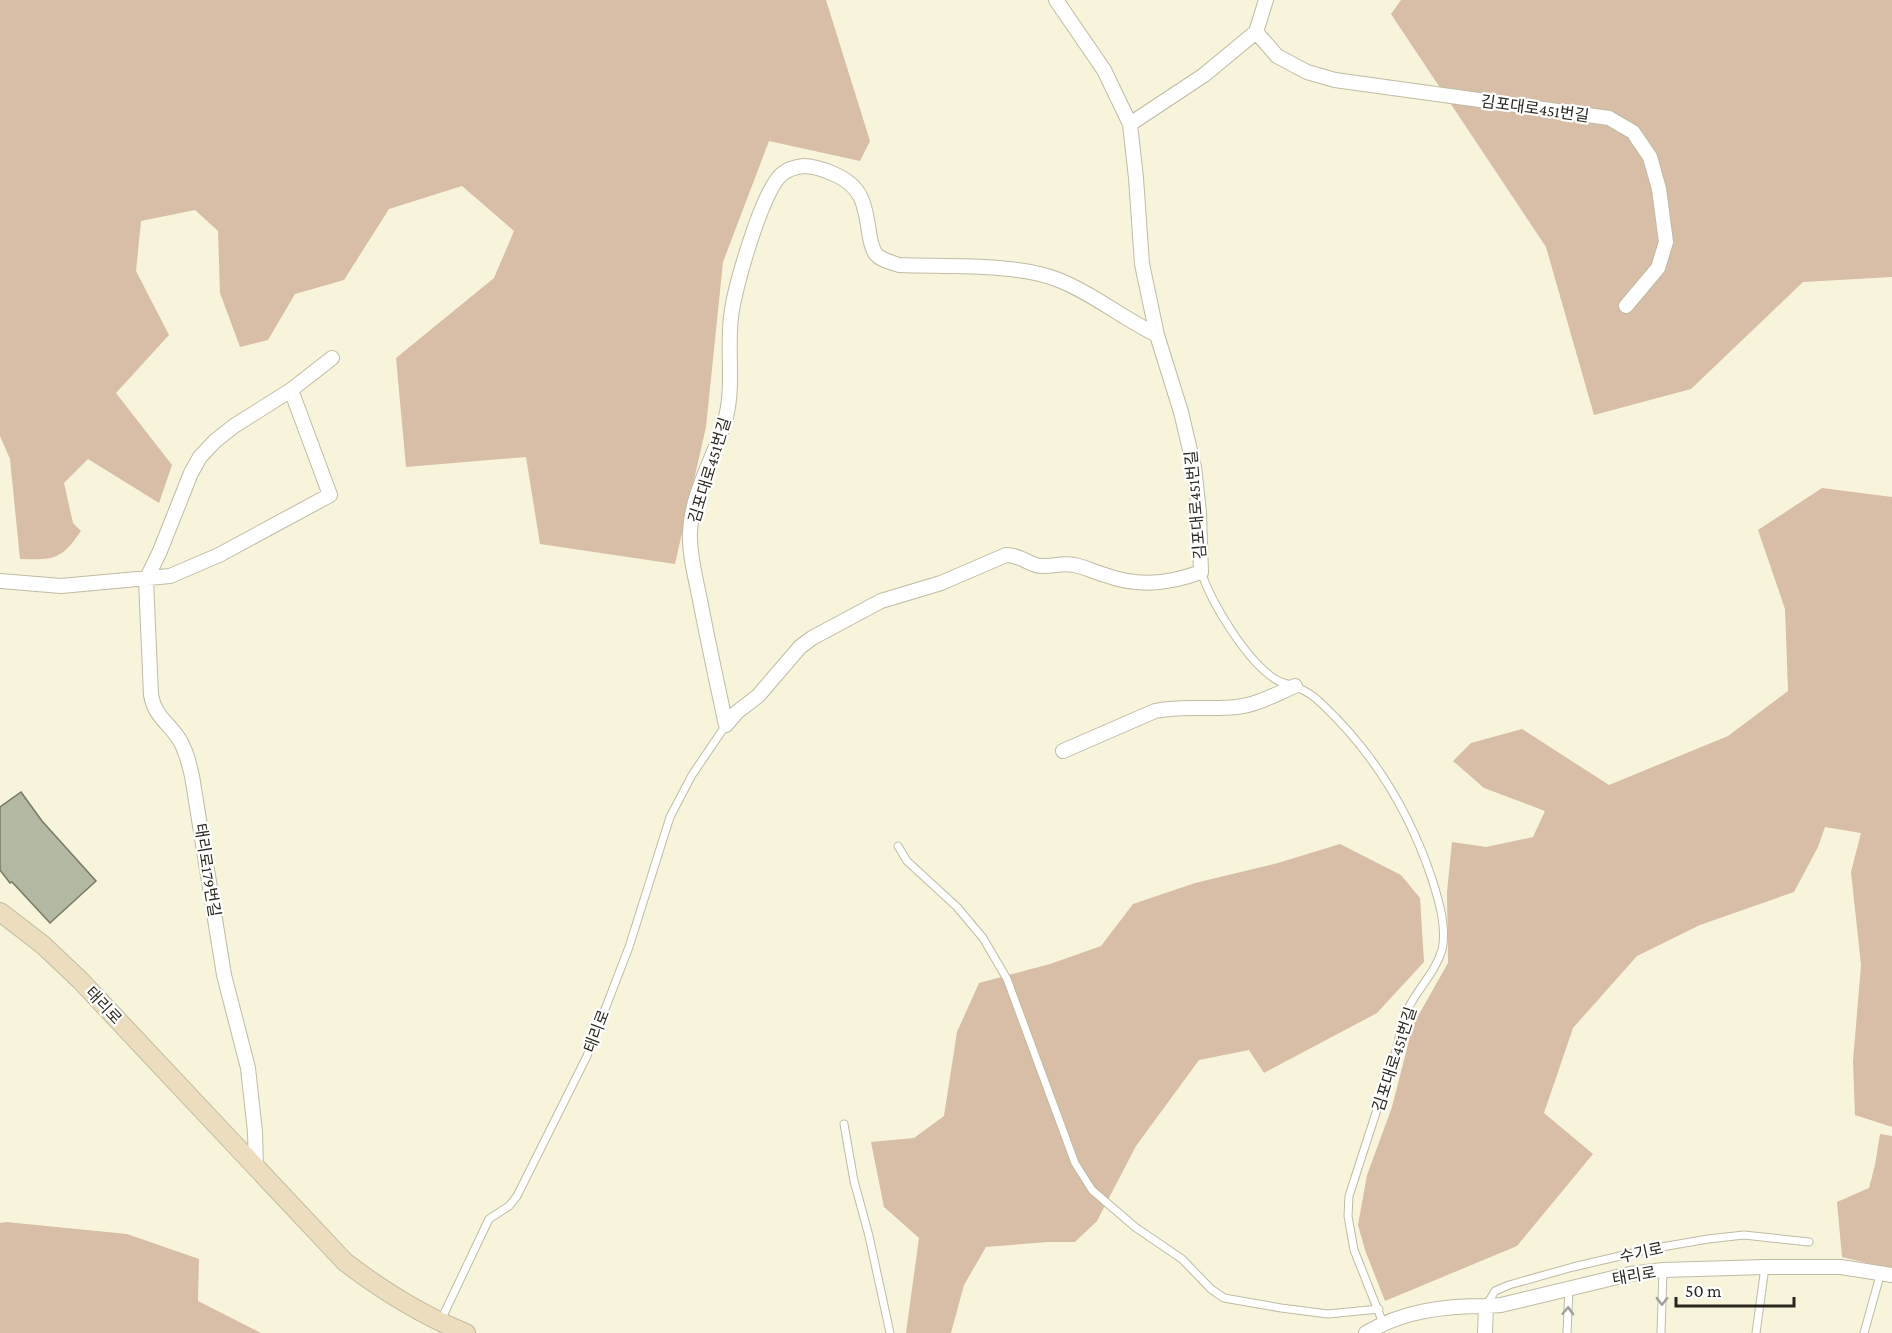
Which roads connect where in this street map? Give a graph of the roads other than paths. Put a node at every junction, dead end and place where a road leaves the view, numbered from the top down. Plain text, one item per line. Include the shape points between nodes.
1 (1056, 0) edge
2 (1266, 0) edge
3 (1256, 33) junction
4 (1130, 124) junction
5 (1626, 306) dead end
6 (1157, 335) junction
7 (332, 358) dead end
8 (291, 390) junction
9 (1201, 572) junction
10 (146, 580) junction
11 (0, 581) edge
12 (1295, 686) junction
13 (726, 725) junction
14 (1063, 751) dead end
15 (897, 846) dead end
16 (0, 912) edge
17 (844, 1124) dead end
18 (256, 1168) junction
19 (1809, 1242) dead end
20 (1765, 1267) junction
21 (1663, 1270) junction
22 (1887, 1274) edge
23 (1569, 1288) junction
24 (1486, 1306) junction
25 (1379, 1309) junction
26 (1383, 1323) junction
27 (438, 1328) edge
28 (466, 1333) edge
29 (890, 1333) edge
30 (1366, 1333) edge
31 (1485, 1333) edge
32 (1567, 1333) edge
33 (1661, 1333) edge
34 (1756, 1333) edge
35 (1864, 1333) edge

1 - 4 street, 김포대로451번길 via 1104,70
2 - 3 street
3 - 4 street via 1204,75
3 - 5 street, 김포대로451번길 via 1277,56 1306,72 1335,80 1609,118 1633,132 1650,157 1666,242 1658,268
4 - 6 street, 김포대로451번길 via 1142,264
6 - 9 street, 김포대로451번길 via 1194,466
6 - 13 street, 김포대로451번길 via 1076,288 1041,274 885,261 871,245 861,195 843,178 807,166 783,173 765,201 740,277 731,316 726,416 697,500 690,535
7 - 8 street, 태리로179번길
8 - 10 street, 태리로179번길 via 234,426 201,457
8 - 10 street via 330,495 190,569
9 - 12 lane, 김포대로451번길 via 1216,606 1254,660 1278,681
9 - 13 street, 김포대로451번길 via 1172,581 1139,583 1072,564 1042,566 1017,555 1006,555 941,583 881,601 812,638
10 - 11 street via 61,586
10 - 18 street, 태리로179번길 via 150,695 156,712 184,749 192,776 224,975 248,1068
12 - 14 street via 1236,707 1155,711
12 - 25 lane, 김포대로451번길 via 1309,693 1336,718 1378,768 1412,826 1442,917 1442,951 1405,1014 1349,1196 1354,1250
13 - 27 lane, 태리로 via 692,775 670,817 629,947 580,1072 516,1196 509,1206 489,1219
15 - 25 lane via 983,938 1007,979 1075,1163 1092,1190 1135,1227 1182,1259 1224,1298 1328,1314
16 - 18 street, 태리로 via 81,981
17 - 29 lane
18 - 27 street, 태리로 via 345,1262
19 - 24 lane, 수기로 via 1744,1235 1650,1249 1509,1285 1495,1291
20 - 21 street, 태리로
20 - 22 street, 태리로 via 1841,1267
20 - 34 lane
21 - 23 street, 태리로
21 -> 33 lane
22 - 35 lane
23 - 24 street, 태리로
32 -> 23 lane
24 - 26 street, 태리로 via 1433,1308
24 - 31 street
25 - 26 lane, 김포대로451번길
26 - 30 street, 태리로
27 - 28 street, 태리로

